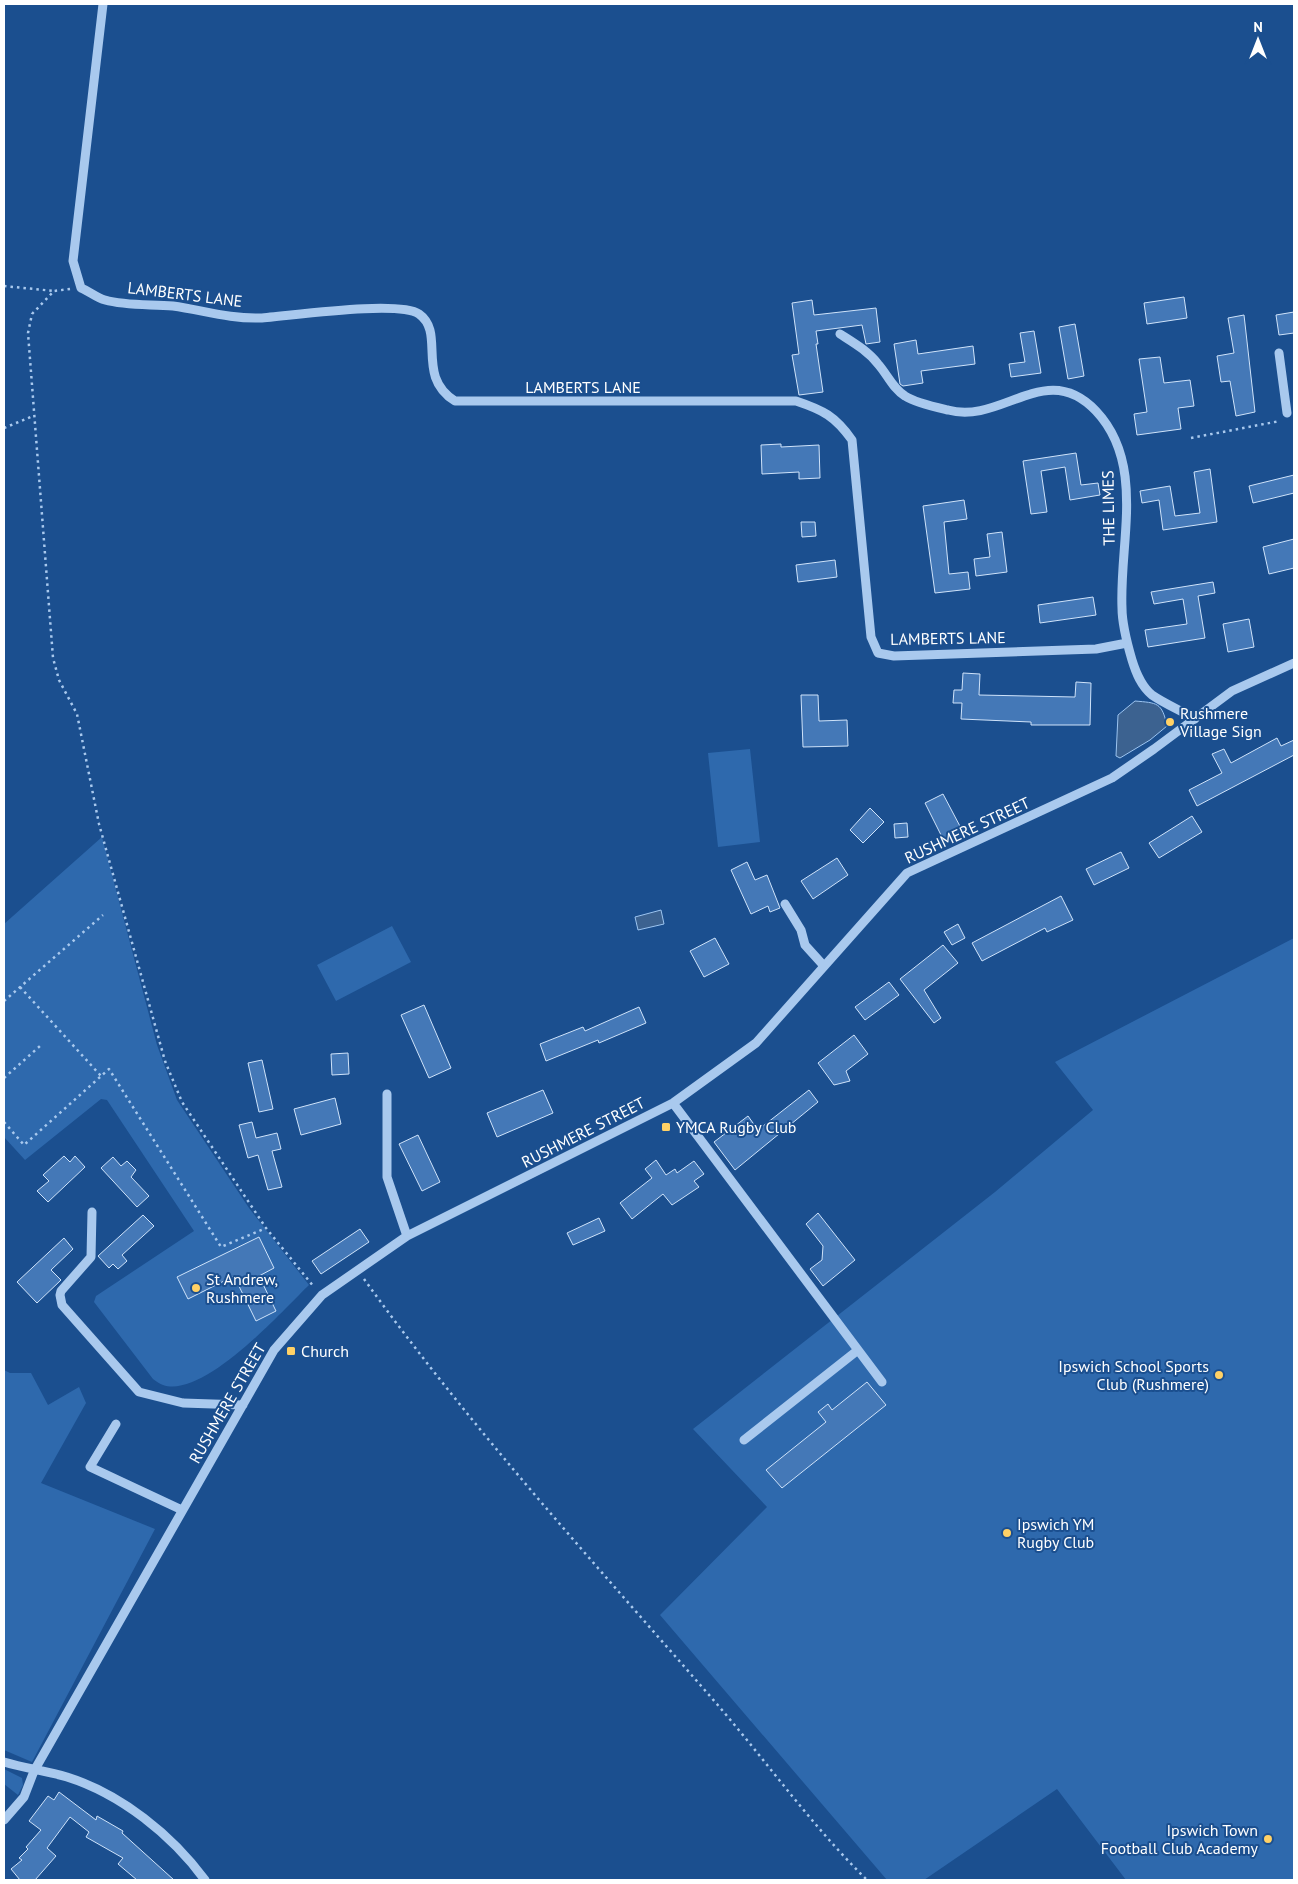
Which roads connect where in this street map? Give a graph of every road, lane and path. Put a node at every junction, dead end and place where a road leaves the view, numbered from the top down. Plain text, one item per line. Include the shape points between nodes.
1 (103, 4) edge
2 (4, 286) edge
3 (81, 288) junction
4 (54, 291) junction
5 (840, 334) dead end
6 (1279, 353) dead end
7 (1290, 401) edge
8 (1287, 413) joint
9 (34, 416) junction
10 (4, 428) edge
11 (1191, 438) dead end
12 (1127, 643) junction
13 (1294, 663) edge
14 (1195, 719) junction
15 (785, 904) dead end
16 (103, 915) dead end
17 (824, 966) junction
18 (20, 986) junction
19 (4, 1001) edge
20 (40, 1046) dead end
21 (101, 1076) junction
22 (4, 1078) edge
23 (387, 1094) dead end
24 (673, 1103) junction
25 (4, 1122) edge
26 (92, 1212) dead end
27 (266, 1228) junction
28 (406, 1236) junction
29 (358, 1270) junction
30 (322, 1295) junction
31 (858, 1350) junction
32 (882, 1382) dead end
33 (243, 1405) junction
34 (116, 1424) dead end
35 (744, 1440) dead end
36 (182, 1510) junction
37 (4, 1762) edge
38 (34, 1771) junction
39 (4, 1820) edge
40 (205, 1880) edge
41 (867, 1880) edge

1 - 3 street via 72,261
2 - 4 path
3 - 4 path
3 - 12 street, LAMBERTS LANE via 105,300 174,306 227,316 258,318 386,308 418,314 430,332 436,383 443,394 455,401 796,401 821,409 839,421 852,440 871,637 878,653 894,656 1096,649
4 - 9 path via 32,314 28,333
5 - 12 street, THE LIMES via 862,348 905,396 950,411 984,411 1052,389 1080,397 1095,410 1112,430 1126,482 1122,608
6 - 7 street
7 - 8 street
8 - 11 path via 1282,420
9 - 10 path
9 - 27 path via 53,658 77,714 99,824 165,1061 182,1102
12 - 14 street via 1138,678 1152,695
13 - 14 street, RUSHMERE STREET via 1232,691
14 - 17 street, RUSHMERE STREET via 1112,778 907,873
15 - 17 street via 801,930 805,945
16 - 18 path
17 - 24 street, RUSHMERE STREET via 756,1043
18 - 19 path
18 - 21 path
20 - 22 path
21 - 25 path via 24,1144
21 - 27 path via 109,1069 221,1247
23 - 28 street via 387,1177
24 - 28 street, RUSHMERE STREET
24 - 31 street
26 - 33 street via 91,1257 61,1291 62,1305 138,1392 183,1404
27 - 30 path
28 - 29 street, RUSHMERE STREET
29 - 30 street, RUSHMERE STREET
29 - 41 path via 400,1329 546,1507 718,1705 840,1854
30 - 33 street, RUSHMERE STREET via 274,1350
31 - 32 street
31 - 35 street
33 - 36 street, RUSHMERE STREET
34 - 36 street via 90,1466
36 - 38 street, RUSHMERE STREET
37 - 38 street
38 - 39 street, RUSHMERE STREET via 24,1797
38 - 40 street via 83,1783 129,1809 173,1843

